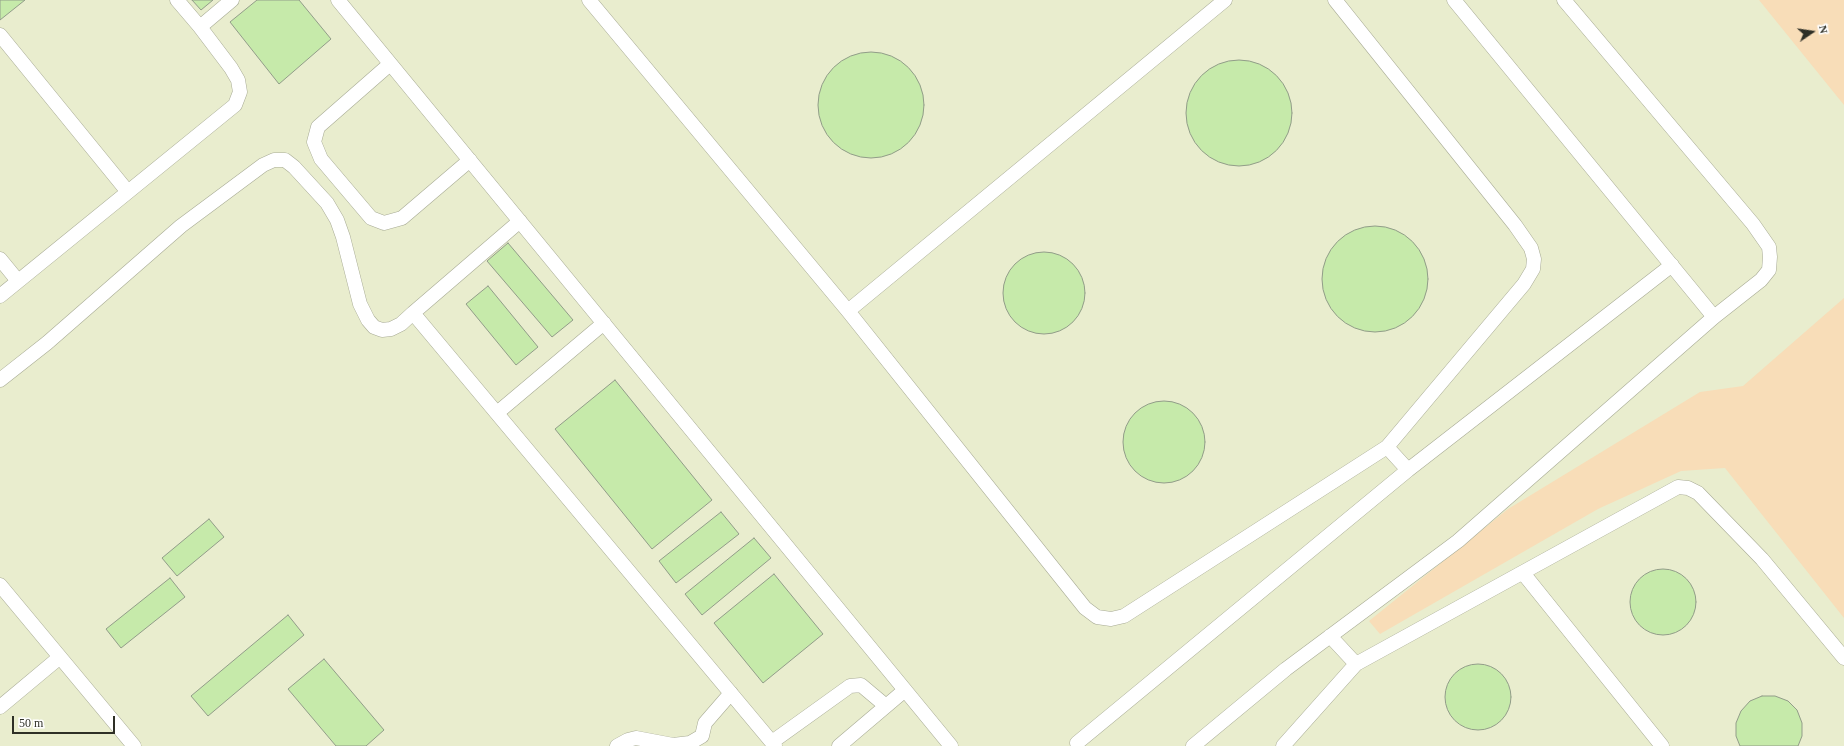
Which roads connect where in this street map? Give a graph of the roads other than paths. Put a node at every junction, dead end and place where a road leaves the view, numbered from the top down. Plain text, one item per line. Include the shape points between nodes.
1 (177, 0) edge
2 (232, 0) edge
3 (338, 0) edge
4 (589, 0) edge
5 (1225, 0) edge
6 (1335, 0) edge
7 (1454, 0) edge
8 (1564, 0) edge
9 (200, 27) junction
10 (0, 35) edge
11 (390, 64) junction
12 (470, 160) junction
13 (128, 192) junction
14 (520, 221) junction
15 (0, 259) edge
16 (1672, 265) junction
17 (18, 281) junction
18 (0, 296) edge
19 (848, 311) junction
20 (413, 313) junction
21 (1714, 317) junction
22 (604, 323) junction
23 (0, 380) edge
24 (497, 413) junction
25 (1387, 447) junction
26 (1408, 470) junction
27 (1523, 573) junction
28 (0, 585) edge
29 (1330, 636) junction
30 (60, 657) junction
31 (1844, 658) edge
32 (1356, 664) junction
33 (905, 690) junction
34 (732, 693) junction
35 (0, 706) edge
36 (886, 706) junction
37 (1077, 743) dead end
38 (773, 744) edge
39 (134, 746) edge
40 (617, 746) edge
41 (839, 746) edge
42 (951, 746) edge
43 (1193, 746) edge
44 (1283, 746) edge
45 (1662, 746) edge

1 - 9 lane
2 - 9 lane
3 - 11 lane
4 - 19 lane
5 - 19 lane
6 - 25 lane via 1515,225 1531,248 1534,259 1533,269 1524,284
7 - 16 lane
8 - 21 lane via 1753,224 1769,247 1769,270 1761,280
9 - 13 lane via 238,80 240,92 235,105
10 - 13 lane
11 - 12 lane
11 - 12 lane via 318,127 314,142 320,159 371,218 384,223 402,218
12 - 14 lane
13 - 17 lane
14 - 20 lane
14 - 22 lane
15 - 17 lane
16 - 21 lane
16 - 26 lane
17 - 18 lane
19 - 25 lane via 1085,608 1097,616 1111,619 1124,616
20 - 23 lane via 391,329 382,330 374,327 360,304 343,237 327,203 294,166 285,160 274,160 263,165 182,226 47,343
20 - 24 lane
21 - 29 lane via 1458,541
22 - 24 lane
22 - 33 lane
24 - 34 lane
25 - 26 lane
26 - 37 lane
27 - 31 lane via 1668,492 1678,487 1688,488 1698,493 1762,559
27 - 32 lane
27 - 45 lane
28 - 30 lane
29 - 32 lane
29 - 43 lane
30 - 35 lane
30 - 39 lane
32 - 44 lane
33 - 36 lane
33 - 42 lane
34 - 38 lane
34 - 40 lane via 705,723 702,736 690,743 673,745 636,738
36 - 38 lane via 861,685 850,686
36 - 41 lane

